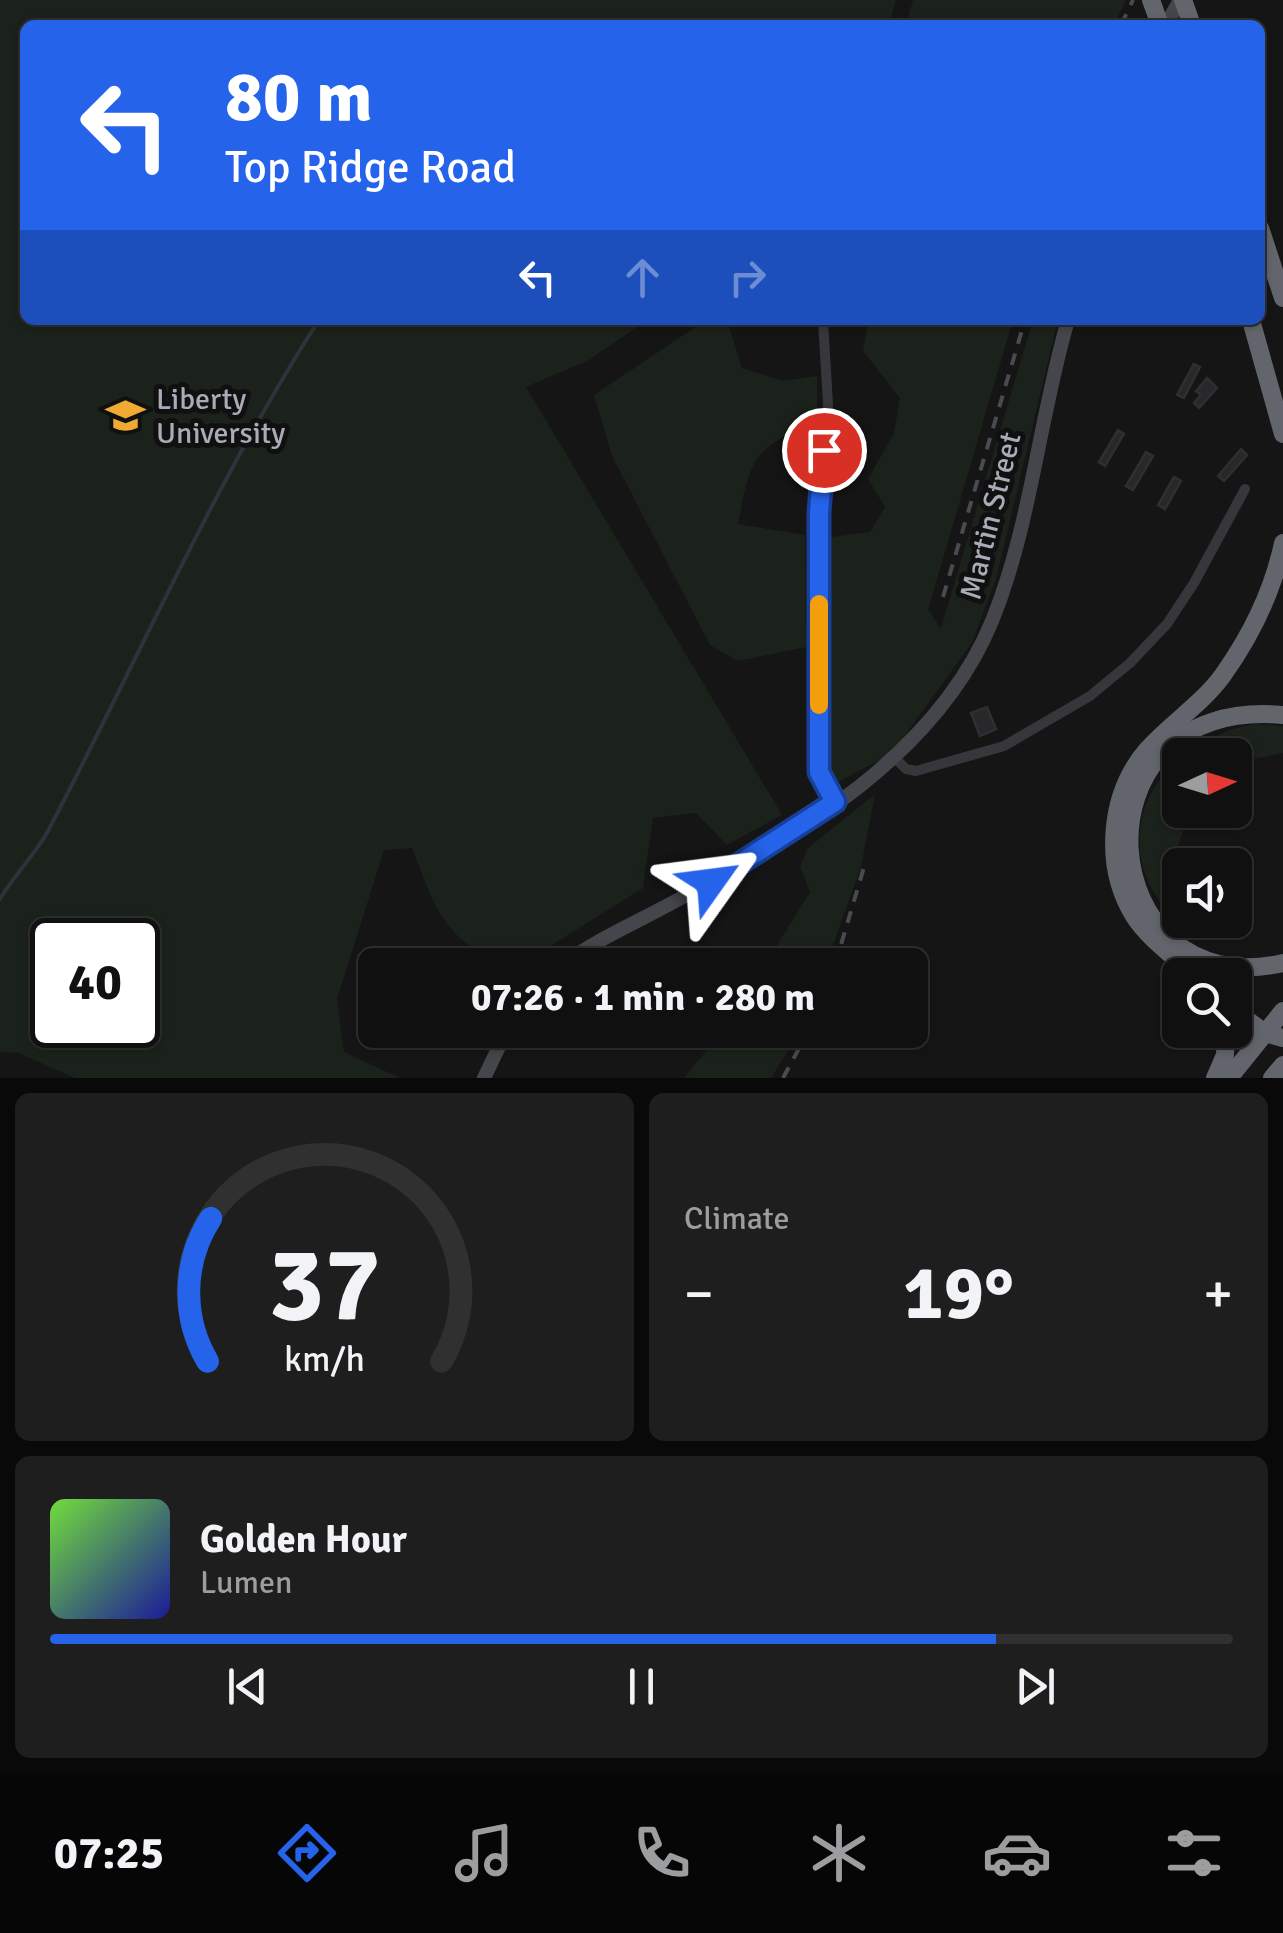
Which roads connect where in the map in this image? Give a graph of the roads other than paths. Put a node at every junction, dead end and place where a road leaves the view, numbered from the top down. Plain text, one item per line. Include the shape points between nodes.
1 (1182, 0) edge
2 (1167, 20) edge
3 (1265, 239) edge
4 (1265, 242) edge
5 (1283, 284) edge
6 (1283, 298) edge
7 (823, 325) edge
8 (1067, 325) edge
9 (1252, 325) edge
10 (1262, 325) edge
11 (1283, 389) edge
12 (1283, 434) edge
13 (1245, 490) dead end
14 (1283, 543) edge
15 (1283, 715) edge
16 (894, 757) junction
17 (835, 802) junction
18 (592, 948) edge
19 (1177, 958) edge
20 (1283, 963) edge
21 (1283, 1011) edge
22 (1252, 1022) edge
23 (1274, 1035) edge
24 (499, 1048) edge
25 (1225, 1048) edge
26 (1283, 1065) edge
27 (484, 1078) edge
28 (1215, 1078) edge
29 (1229, 1078) edge
30 (1272, 1078) edge

1 - 2 street
3 - 5 highway
4 - 6 highway
7 - 17 street via 828,404 819,512 819,772
8 - 16 street, Martin Street via 1010,570 991,624 953,691
9 - 12 highway
10 - 11 highway
13 - 16 street via 1167,624 1090,696 1004,746 916,771
14 - 19 highway via 1246,640 1196,706 1147,750 1118,808 1113,845 1133,914
15 - 20 highway via 1240,715 1201,726 1171,746 1149,769 1126,830 1128,866 1155,923 1186,949 1216,962
16 - 17 street, Martin Street
17 - 18 street, Martin Street
21 - 23 highway
22 - 23 highway
23 - 29 highway
24 - 27 street
25 - 28 highway
26 - 30 highway

